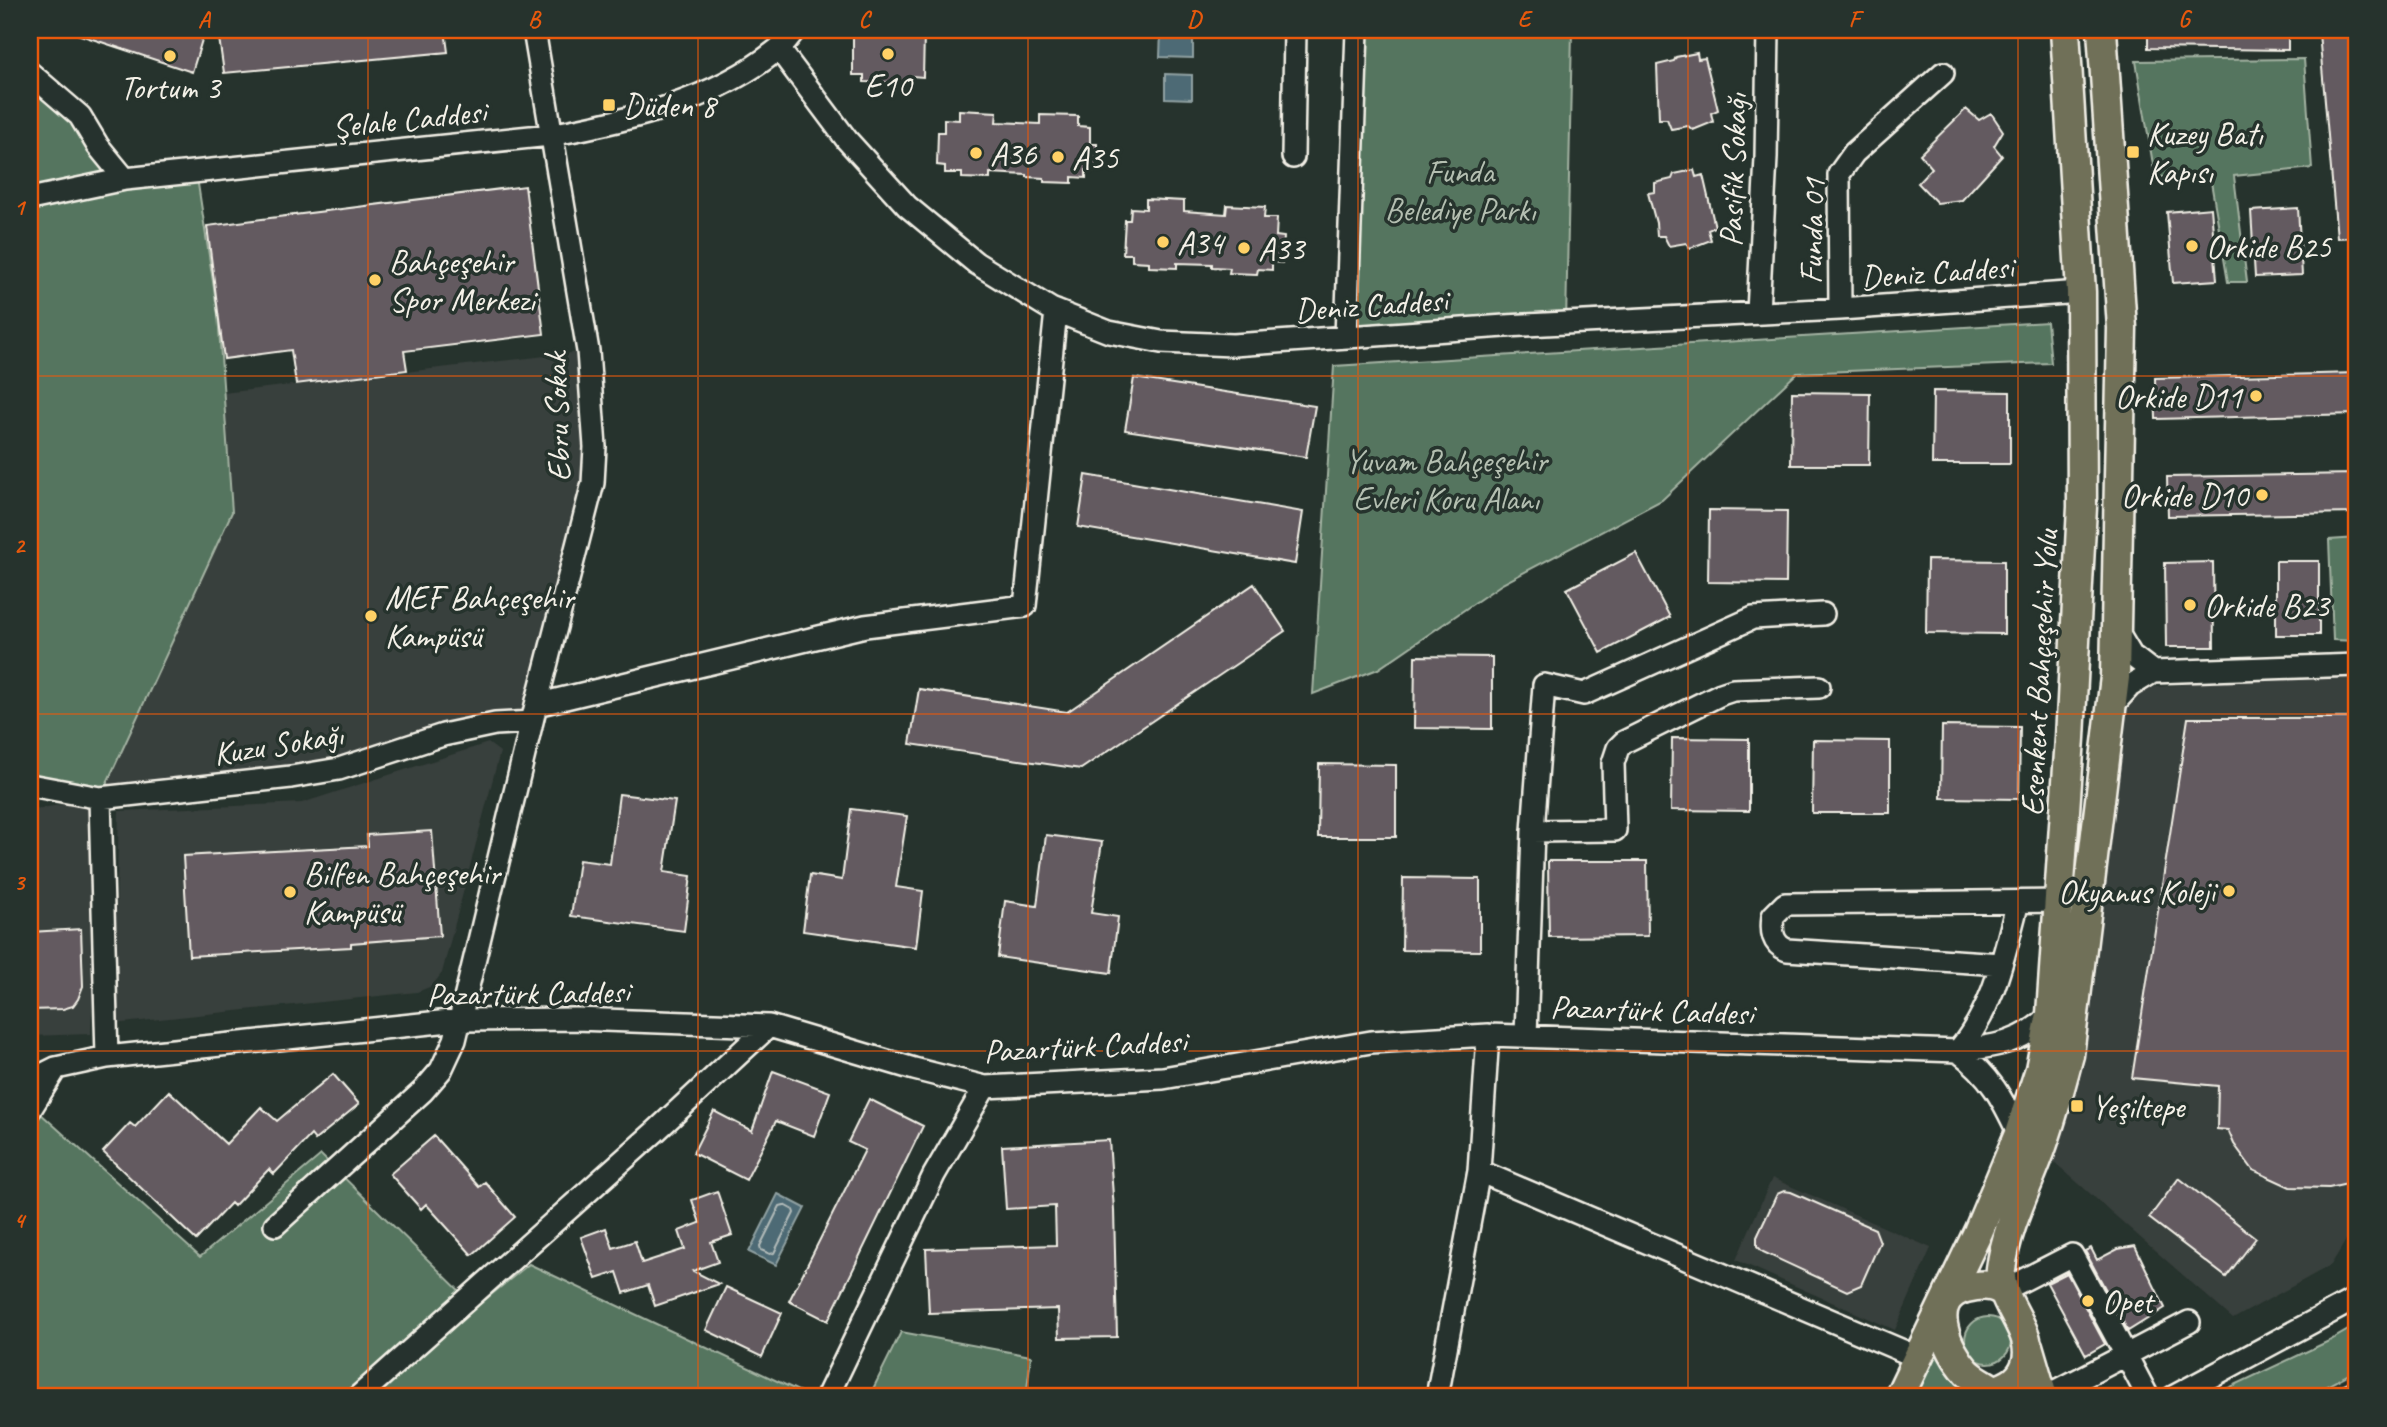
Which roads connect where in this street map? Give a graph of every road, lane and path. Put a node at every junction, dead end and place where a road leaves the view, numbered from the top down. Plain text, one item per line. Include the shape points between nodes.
1 (534, 30) edge
2 (794, 30) edge
3 (1295, 30) edge
4 (1357, 30) edge
5 (1768, 30) edge
6 (2065, 30) edge
7 (2102, 30) edge
8 (779, 49) junction
9 (30, 73) edge
10 (1943, 73) dead end
11 (550, 135) junction
12 (1293, 157) dead end
13 (125, 179) junction
14 (30, 199) edge
15 (2121, 290) junction
16 (2081, 292) junction
17 (1840, 309) junction
18 (1056, 311) junction
19 (1758, 312) junction
20 (1346, 337) junction
21 (1823, 614) dead end
22 (2116, 630) junction
23 (2357, 665) edge
24 (2153, 672) junction
25 (1819, 687) dead end
26 (2111, 707) junction
27 (534, 713) junction
28 (30, 785) edge
29 (100, 798) junction
30 (1533, 831) junction
31 (2059, 901) junction
32 (2018, 902) junction
33 (2001, 964) junction
34 (2051, 1014) junction
35 (459, 1020) junction
36 (769, 1026) junction
37 (1488, 1035) junction
38 (1526, 1036) junction
39 (1958, 1052) junction
40 (107, 1057) junction
41 (30, 1061) edge
42 (56, 1068) junction
43 (30, 1081) edge
44 (985, 1087) junction
45 (30, 1110) edge
46 (2020, 1134) junction
47 (1479, 1171) junction
48 (275, 1225) dead end
49 (2003, 1291) junction
50 (2357, 1298) edge
51 (1945, 1301) junction
52 (2189, 1322) dead end
53 (2026, 1340) junction
54 (2126, 1355) junction
55 (1917, 1357) junction
56 (2357, 1391) edge
57 (1991, 1395) edge
58 (358, 1397) edge
59 (827, 1397) edge
60 (1437, 1397) edge
61 (1899, 1397) edge
62 (2044, 1397) edge
63 (2148, 1397) edge
64 (2173, 1397) edge
65 (2345, 1397) edge

1 - 11 street, Ebru Sokak
2 - 8 street, Şelale Caddesi
3 - 12 street
4 - 20 street
5 - 19 street, Pasifik Sokağı
6 - 16 main road, Esenkent Bahçeşehir Yolu
7 - 15 main road, Esenkent Bahçeşehir Yolu
8 - 11 street, Şelale Caddesi via 718,88 655,113
8 - 18 street, Deniz Caddesi via 847,140 907,206 976,263
9 - 13 street via 80,116
10 - 17 street, Funda 01 via 1854,153 1839,174
11 - 13 street, Şelale Caddesi
11 - 27 street, Ebru Sokak via 588,351 595,447 593,482
13 - 14 street, Şelale Caddesi
15 - 16 main road
15 - 22 main road, Esenkent Bahçeşehir Yolu
16 - 17 street, Deniz Caddesi
16 - 31 main road, Esenkent Bahçeşehir Yolu via 2082,507
17 - 19 street, Deniz Caddesi
18 - 20 street, Deniz Caddesi via 1108,332 1161,342 1233,345
18 - 27 street, Kuzu Sokağı via 1025,606 865,626
19 - 20 street, Deniz Caddesi
21 - 30 street via 1754,618 1584,694 1544,685
22 - 24 street via 2131,655
22 - 26 main road, Esenkent Bahçeşehir Yolu
23 - 24 street
24 - 26 street via 2130,686
25 - 30 street via 1721,694 1636,736 1614,755 1615,830
26 - 49 main road, Esenkent Bahçeşehir Yolu via 2069,1055 2056,1107 2007,1240
27 - 29 street, Kuzu Sokağı via 443,735 339,769
27 - 35 street, Ebru Sokak
28 - 29 street, Kuzu Sokağı
29 - 40 street
30 - 38 street
31 - 32 street
31 - 34 main road, Esenkent Bahçeşehir Yolu
32 - 33 street
32 - 33 street via 1785,904 1773,916 1773,937 1787,950
33 - 39 street via 1989,1003
34 - 39 street, Pazartürk Caddesi via 2022,1038
34 - 46 main road, Esenkent Bahçeşehir Yolu
35 - 36 street, Pazartürk Caddesi
35 - 40 street, Pazartürk Caddesi
35 - 48 street, Ebru Sokak via 448,1058 433,1081
36 - 44 street, Pazartürk Caddesi
36 - 58 street
37 - 38 street, Pazartürk Caddesi
37 - 44 street, Pazartürk Caddesi via 1371,1042 1163,1077
37 - 47 street
38 - 39 street, Pazartürk Caddesi
39 - 46 street via 1993,1082
40 - 42 street, Pazartürk Caddesi
41 - 42 street, Pazartürk Caddesi
42 - 43 street, Pazartürk Caddesi
42 - 45 street
44 - 59 street via 934,1175
46 - 51 main road, Esenkent Bahçeşehir Yolu
47 - 55 street
47 - 60 street
49 - 51 main road via 1972,1286
49 - 53 main road, Esenkent Bahçeşehir Yolu
49 - 54 street via 2074,1256
50 - 64 street
51 - 55 main road, Esenkent Bahçeşehir Yolu
51 - 57 main road, Esenkent Bahçeşehir Yolu via 1942,1322 1951,1349
52 - 54 street
53 - 57 main road, Esenkent Bahçeşehir Yolu via 2028,1355 2022,1374
53 - 62 main road
54 - 62 street
54 - 63 street
55 - 61 main road, Esenkent Bahçeşehir Yolu
56 - 65 street

